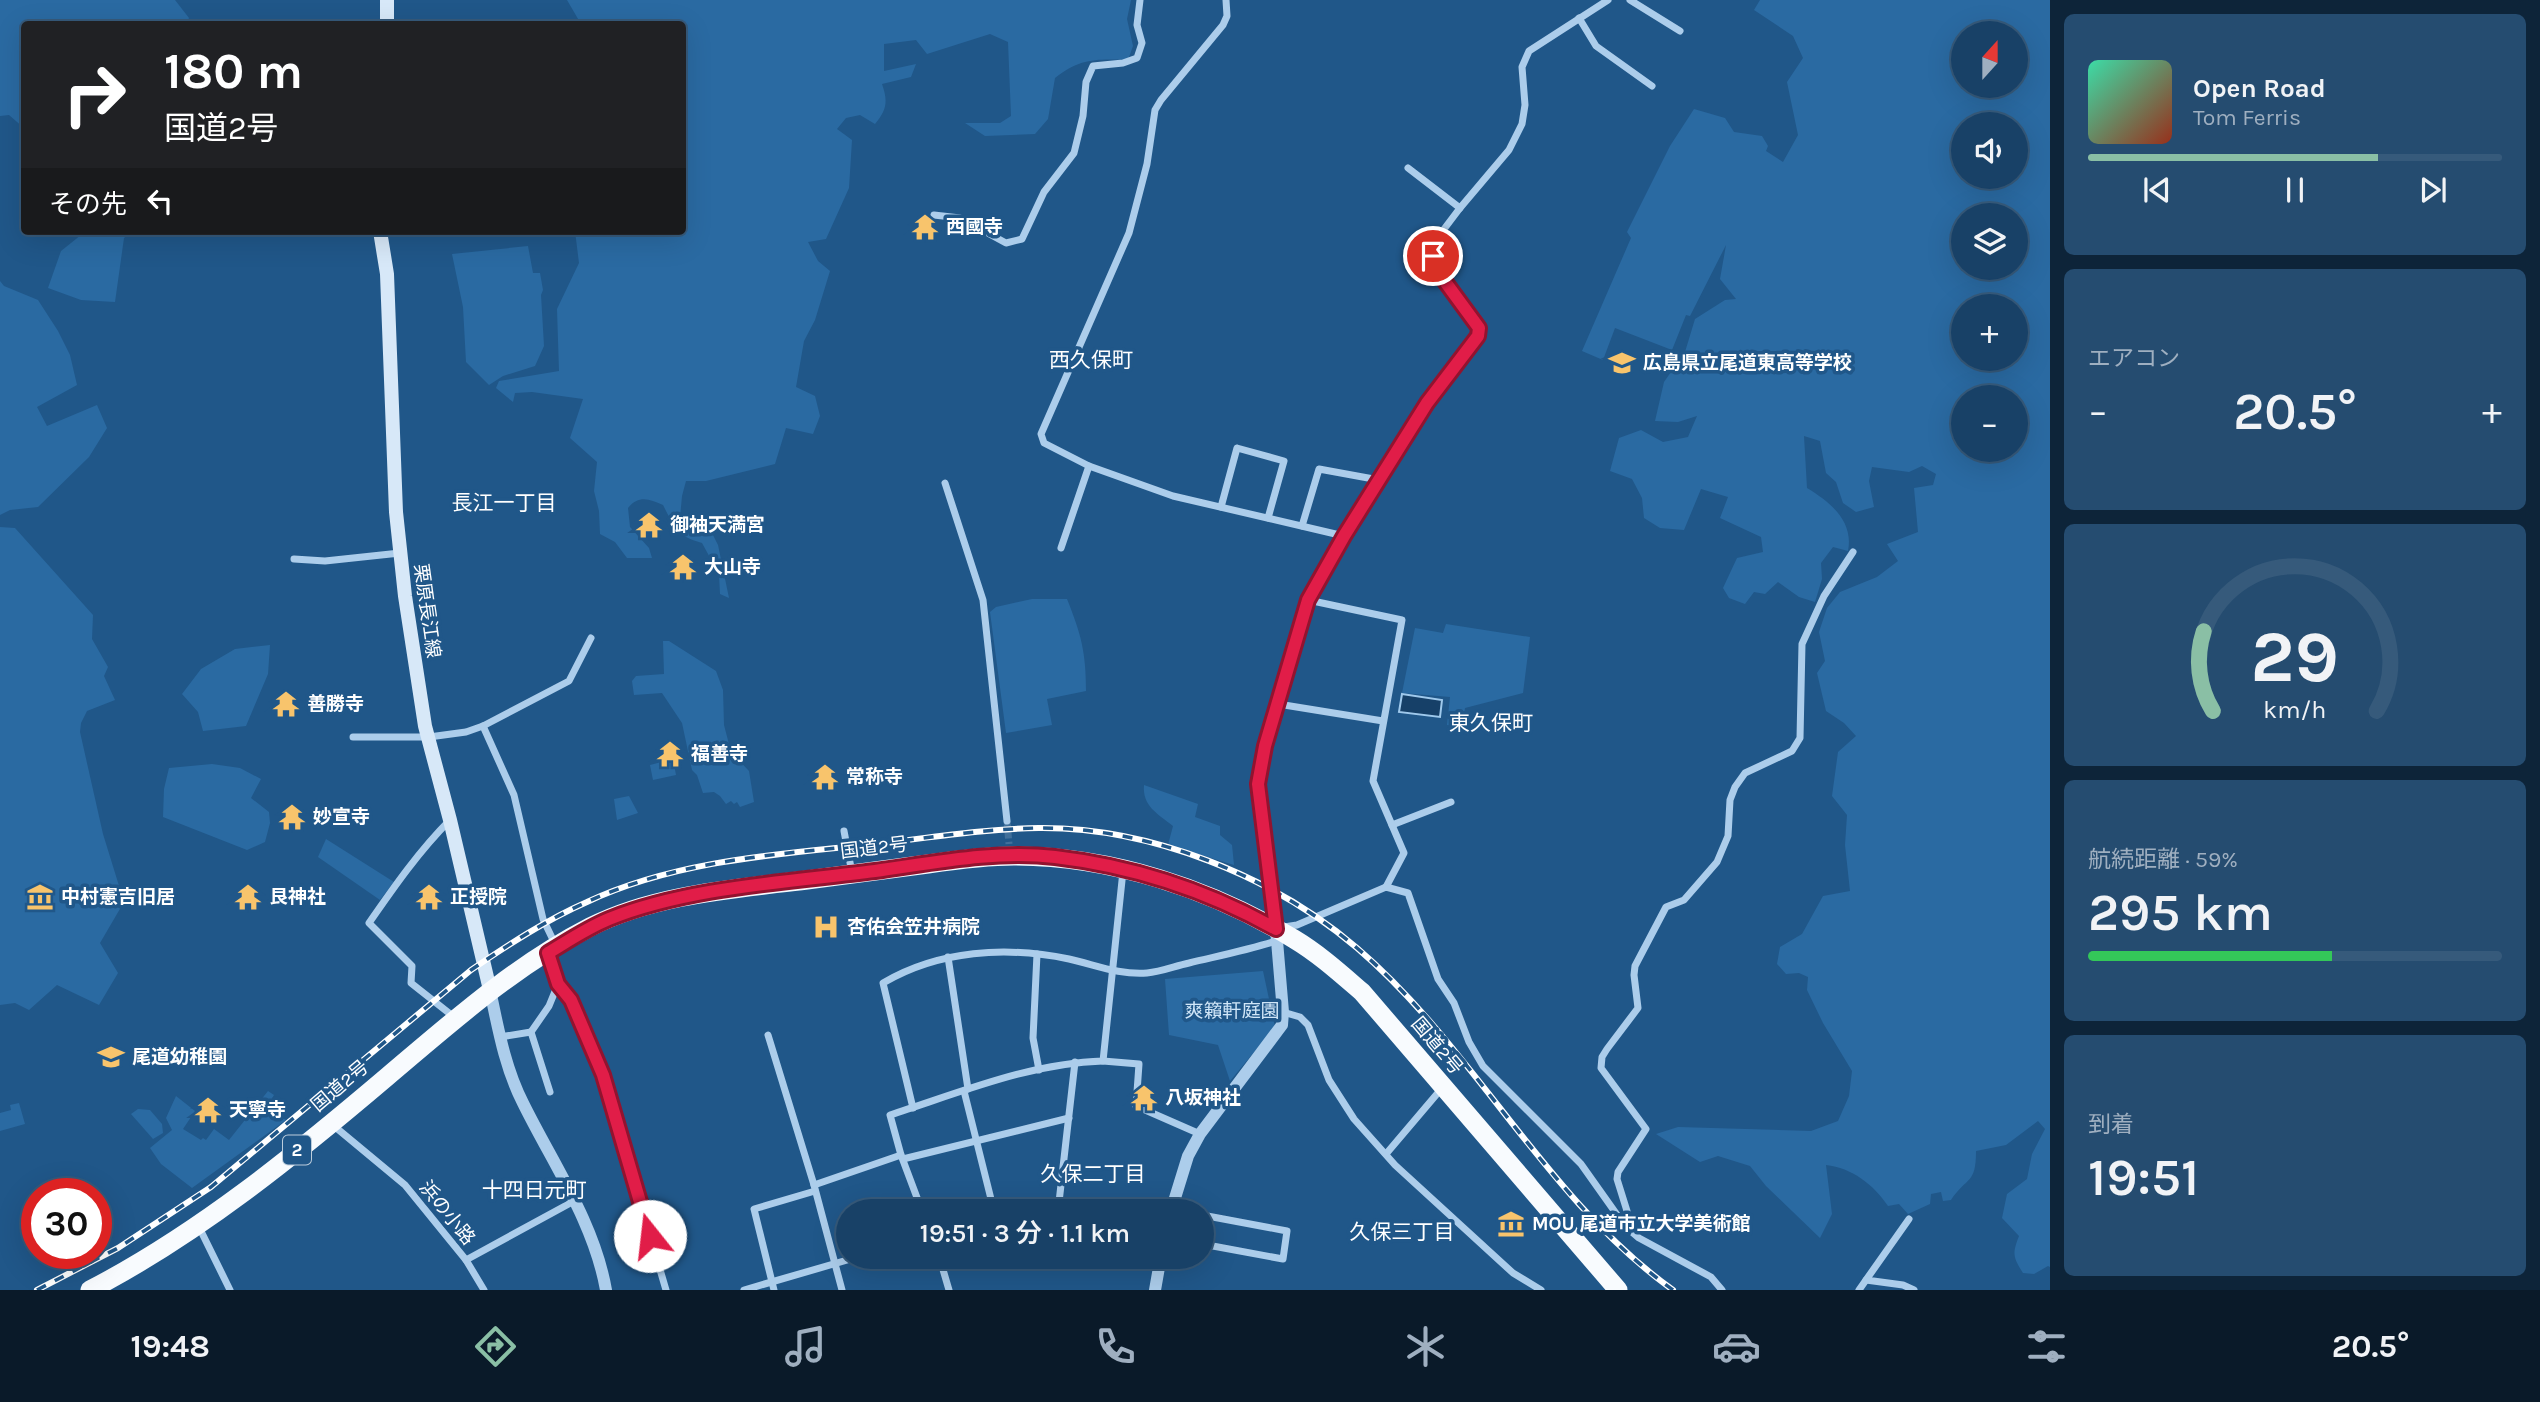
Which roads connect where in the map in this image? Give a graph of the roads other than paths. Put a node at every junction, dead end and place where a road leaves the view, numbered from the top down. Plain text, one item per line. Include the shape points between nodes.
1 (387, 0) edge
2 (1140, 0) edge
3 (1226, 0) edge
4 (1608, 0) edge
5 (1630, 0) edge
6 (1579, 18) junction
7 (387, 21) edge
8 (1680, 31) dead end
9 (1652, 86) dead end
10 (1408, 168) dead end
11 (1460, 208) junction
12 (934, 215) dead end
13 (381, 235) edge
14 (1089, 466) junction
15 (1379, 480) junction
16 (945, 483) dead end
17 (1221, 507) junction
18 (1268, 518) junction
19 (1302, 526) junction
20 (1344, 536) junction
21 (1061, 548) dead end
22 (1853, 552) dead end
23 (400, 553) junction
24 (294, 559) dead end
25 (1308, 600) junction
26 (591, 638) dead end
27 (1278, 704) junction
28 (1383, 721) junction
29 (483, 726) junction
30 (353, 737) dead end
31 (429, 737) junction
32 (1451, 802) dead end
33 (450, 820) junction
34 (1007, 821) tunnel mouth
35 (1392, 825) junction
36 (844, 831) dead end
37 (1123, 868) junction
38 (852, 874) junction
39 (1386, 887) junction
40 (1276, 935) junction
41 (553, 950) junction
42 (1037, 954) junction
43 (948, 957) junction
44 (1113, 972) junction
45 (558, 984) junction
46 (490, 990) junction
47 (1283, 1012) junction
48 (455, 1018) junction
49 (531, 1032) junction
50 (768, 1035) dead end
51 (500, 1037) junction
52 (1103, 1061) junction
53 (1075, 1062) junction
54 (1039, 1070) junction
55 (1442, 1088) junction
56 (966, 1090) junction
57 (550, 1092) dead end
58 (913, 1108) junction
59 (1069, 1118) junction
60 (330, 1123) junction
61 (1199, 1134) junction
62 (978, 1141) junction
63 (1386, 1154) junction
64 (902, 1157) junction
65 (815, 1188) junction
66 (918, 1199) edge
67 (991, 1199) edge
68 (1059, 1199) edge
69 (1177, 1199) edge
70 (576, 1200) junction
71 (1214, 1217) edge
72 (1909, 1219) dead end
73 (198, 1225) junction
74 (1625, 1226) junction
75 (1214, 1246) edge
76 (466, 1260) junction
77 (836, 1264) joint
78 (837, 1269) edge
79 (943, 1269) edge
80 (1159, 1269) edge
81 (1866, 1280) junction
82 (772, 1286) edge
83 (90, 1290) edge
84 (230, 1290) edge
85 (484, 1290) edge
86 (606, 1290) edge
87 (666, 1290) edge
88 (744, 1290) edge
89 (842, 1290) edge
90 (949, 1290) edge
91 (1157, 1290) edge
92 (1541, 1290) edge
93 (1618, 1290) edge
94 (1722, 1290) edge
95 (1859, 1290) edge
96 (1914, 1290) edge

1 - 7 main road
2 - 12 street via 1142,43 1137,58 1093,66 1074,153 1044,192 1022,239 1006,243 960,218
3 - 14 street via 1223,25 1155,110 1129,233 1041,434 1044,443
4 - 6 street
5 - 8 street
6 - 9 street via 1596,46
6 - 11 street via 1529,51 1522,67 1522,124 1509,150
10 - 11 street
11 - 15 street via 1432,245 1433,256 1438,272 1479,328 1478,336 1427,403
13 - 23 main road, 栗原長江線 via 387,274
14 - 17 street via 1173,496
14 - 21 street
15 - 19 street via 1319,469
15 - 20 street
16 - 34 street via 983,600
17 - 18 street
17 - 18 street via 1237,448 1284,461
18 - 19 street
19 - 20 street
20 - 25 street
22 - 74 street via 1824,596 1802,644 1800,738 1792,751 1745,774 1735,787 1728,836 1717,862 1684,900 1666,907 1635,966 1638,1008 1602,1058 1601,1068 1646,1129 1618,1172 1627,1210
23 - 24 street via 325,561
23 - 31 main road, 栗原長江線
25 - 27 street
25 - 28 street via 1402,620
26 - 29 street via 569,681
27 - 28 street
27 - 40 street via 1258,784
28 - 35 street via 1373,781
29 - 31 street
29 - 41 street via 514,795
30 - 31 street
31 - 33 main road, 栗原長江線
32 - 35 street
33 - 46 main road, 栗原長江線
33 - 48 street via 369,923 412,965 411,983
35 - 39 street via 1404,853
36 - 38 street
37 - 38 highway, 国道2号 / 2 via 1009,852
37 - 40 highway, 国道2号 / 2 via 1198,893
37 - 44 street
38 - 41 highway, 国道2号 / 2 via 659,903 591,927
39 - 40 street
39 - 74 street via 1408,893 1438,979 1478,1058 1581,1164
40 - 44 street via 1148,973
40 - 47 street
40 - 55 highway, 国道2号 / 2 via 1329,963 1362,992
41 - 45 street
41 - 46 highway, 国道2号 / 2
42 - 43 street via 989,951
42 - 44 street
42 - 54 street via 1033,1038
43 - 56 street
43 - 58 street via 907,968 883,983
44 - 52 street
45 - 49 street
45 - 87 street via 571,1000 603,1075
46 - 48 highway, 国道2号 / 2
46 - 51 street
47 - 61 street via 1279,1030
47 - 63 street via 1308,1025 1329,1080 1354,1119
48 - 60 highway, 国道2号 / 2
49 - 51 street
49 - 57 street
50 - 65 street
51 - 70 street via 522,1102
52 - 53 street
52 - 61 street via 1139,1065 1136,1107
53 - 54 street
53 - 59 street
54 - 56 street
55 - 63 street
55 - 93 highway, 国道2号 / 2
56 - 58 street
56 - 62 street
58 - 64 street via 890,1115
59 - 62 street
59 - 68 street
60 - 73 highway, 国道2号 / 2
60 - 76 street, 浜の小路 via 405,1185
61 - 69 street
62 - 64 street
62 - 67 street
63 - 92 street via 1513,1273
64 - 65 street
64 - 66 street
65 - 77 street
65 - 82 street via 754,1209
70 - 76 street
70 - 86 street
71 - 75 street via 1287,1231 1283,1259
72 - 81 street
73 - 83 highway, 国道2号 / 2
73 - 84 street
74 - 94 street via 1711,1277
76 - 85 street, 浜の小路
77 - 82 street
78 - 89 street
79 - 90 street
80 - 91 street
81 - 95 street
81 - 96 street
82 - 88 street

